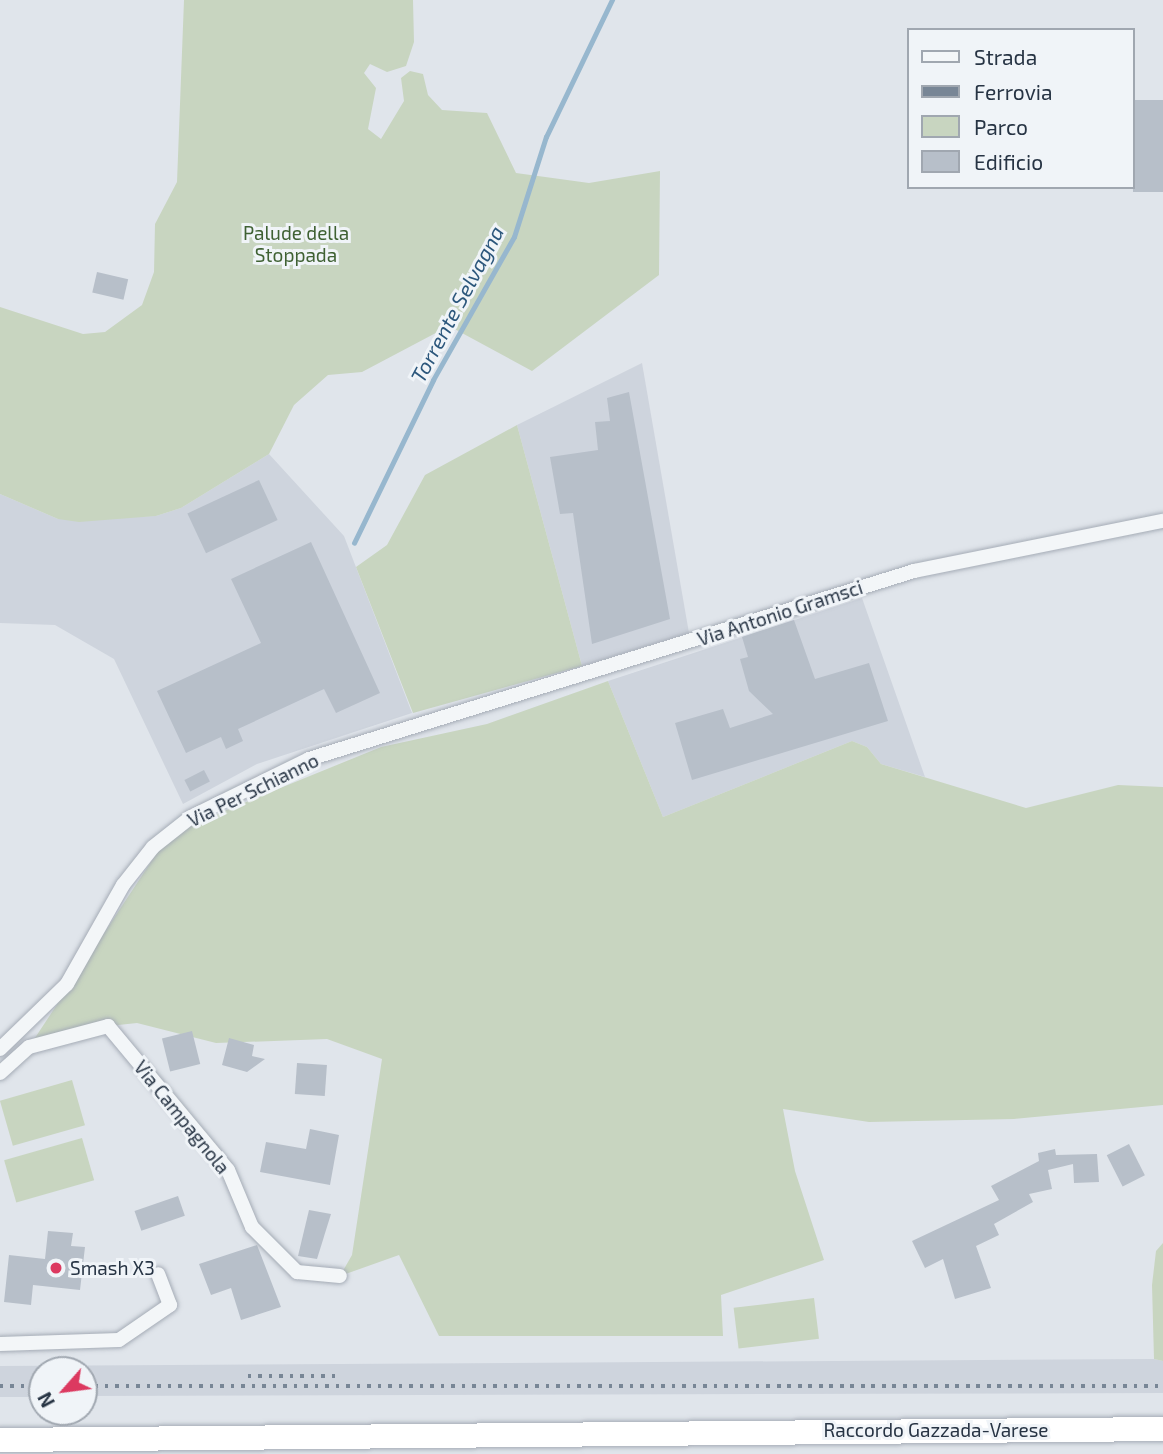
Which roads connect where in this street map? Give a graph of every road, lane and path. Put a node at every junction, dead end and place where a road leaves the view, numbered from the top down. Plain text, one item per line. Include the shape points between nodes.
1 (1163, 521) edge
2 (404, 732) joint
3 (0, 1049) edge
4 (0, 1073) edge
5 (158, 1274) dead end
6 (340, 1276) dead end
7 (0, 1344) edge
8 (1163, 1429) edge
9 (0, 1440) edge
10 (632, 1449) edge
11 (481, 1454) edge

1 - 2 street, Via Antonio Gramsci via 914,571
2 - 3 street, Via Per Schianno via 309,759 181,825 153,847 123,885 67,984
4 - 6 street, Via Campagnola via 29,1047 108,1026 228,1170 252,1227 297,1272
5 - 7 street via 170,1305 119,1340
8 - 10 highway, Raccordo Gazzada-Varese via 709,1436
9 - 10 highway, Raccordo Gazzada-Varese
10 - 11 highway

